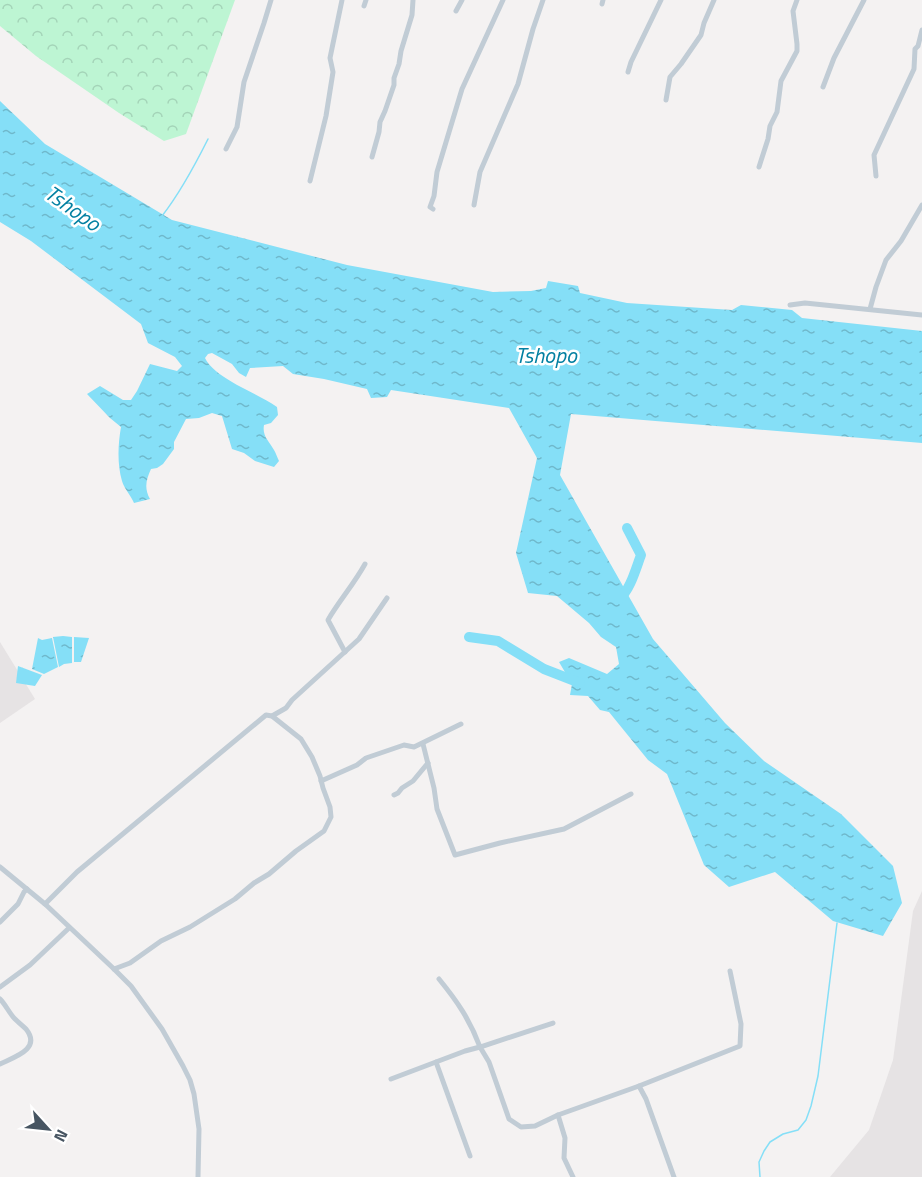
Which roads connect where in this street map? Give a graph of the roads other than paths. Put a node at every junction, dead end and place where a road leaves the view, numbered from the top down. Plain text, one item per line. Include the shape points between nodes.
1 (271, 0) edge
2 (342, 0) edge
3 (413, 0) edge
4 (462, 0) edge
5 (503, 0) edge
6 (543, 0) edge
7 (661, 0) edge
8 (714, 0) edge
9 (797, 0) edge
10 (864, 0) edge
11 (456, 11) dead end
12 (922, 30) edge
13 (628, 72) dead end
14 (823, 87) dead end
15 (666, 100) dead end
16 (226, 149) dead end
17 (372, 158) dead end
18 (759, 168) dead end
19 (876, 176) dead end
20 (310, 181) dead end
21 (474, 205) dead end
22 (922, 205) edge
23 (433, 209) dead end
24 (790, 305) dead end
25 (870, 309) junction
26 (922, 315) edge
27 (365, 564) dead end
28 (387, 598) dead end
29 (345, 652) junction
30 (272, 716) junction
31 (461, 724) dead end
32 (423, 744) junction
33 (428, 763) junction
34 (321, 781) junction
35 (631, 794) dead end
36 (394, 795) dead end
37 (0, 867) edge
38 (27, 889) junction
39 (45, 904) junction
40 (0, 922) edge
41 (69, 928) junction
42 (114, 969) junction
43 (730, 971) dead end
44 (438, 979) dead end
45 (0, 987) edge
46 (0, 999) edge
47 (553, 1023) dead end
48 (480, 1047) junction
49 (436, 1062) junction
50 (0, 1064) edge
51 (391, 1079) dead end
52 (639, 1086) junction
53 (558, 1115) junction
54 (470, 1156) dead end
55 (198, 1177) edge
56 (573, 1177) edge
57 (674, 1177) edge

1 - 16 street via 244,82 237,127
2 - 20 street via 330,58 333,72 326,116
3 - 17 street
4 - 11 street
5 - 23 street via 460,94 437,172 430,207
6 - 21 street via 518,84 480,172
7 - 13 street
8 - 15 street via 701,35 670,77
9 - 18 street via 793,11 797,51 781,81 777,112
10 - 14 street
12 - 19 street via 914,69 874,155
22 - 25 street via 886,260
24 - 25 street
25 - 26 street
27 - 29 street via 327,620
28 - 29 street via 359,639
29 - 30 street via 286,708
30 - 34 street via 301,739
30 - 39 street via 266,716 77,872
31 - 32 street
32 - 33 street
32 - 34 street via 404,745 366,758
33 - 35 street via 437,809 455,855 564,829
33 - 36 street
34 - 42 street via 331,817 324,831 235,899
37 - 38 street
38 - 39 street
38 - 40 street
39 - 41 street
41 - 42 street
41 - 45 street
42 - 55 street via 162,1029 190,1080 199,1129
43 - 52 street via 741,1024 740,1046
44 - 48 street via 460,1005
46 - 50 street via 31,1041 27,1049
47 - 48 street
48 - 49 street
48 - 53 street via 509,1119 521,1127 535,1126
49 - 51 street
49 - 54 street
52 - 53 street
52 - 57 street
53 - 56 street via 565,1138 564,1158

